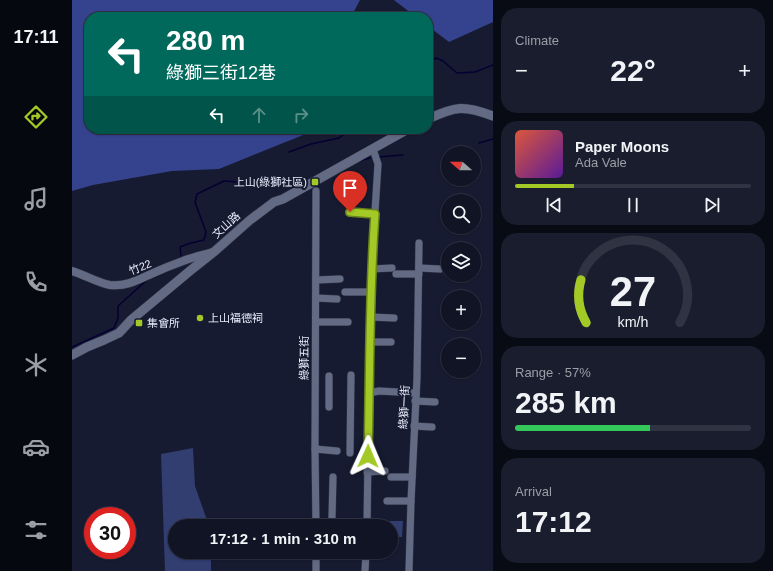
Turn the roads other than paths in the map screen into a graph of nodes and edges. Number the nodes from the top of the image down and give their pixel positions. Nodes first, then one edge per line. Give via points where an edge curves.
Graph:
1 (493, 116) edge
2 (433, 117) edge
3 (399, 134) edge
4 (373, 149) junction
5 (316, 191) dead end
6 (350, 212) dead end
7 (375, 214) junction
8 (419, 243) dead end
9 (215, 251) junction
10 (372, 269) junction
11 (440, 269) dead end
12 (419, 271) junction
13 (72, 272) edge
14 (340, 278) dead end
15 (316, 280) junction
16 (345, 292) dead end
17 (371, 292) junction
18 (316, 298) junction
19 (337, 299) dead end
20 (370, 317) junction
21 (394, 318) dead end
22 (316, 322) junction
23 (348, 322) dead end
24 (370, 342) junction
25 (391, 342) dead end
26 (72, 355) edge
27 (351, 375) dead end
28 (329, 376) dead end
29 (369, 393) junction
30 (416, 393) junction
31 (415, 401) junction
32 (435, 402) dead end
33 (329, 407) dead end
34 (414, 426) junction
35 (432, 427) dead end
36 (315, 450) junction
37 (337, 451) dead end
38 (350, 453) dead end
39 (385, 471) dead end
40 (367, 472) junction
41 (333, 477) dead end
42 (391, 477) dead end
43 (412, 477) junction
44 (387, 501) dead end
45 (411, 501) junction
46 (332, 517) dead end
47 (316, 519) edge
48 (367, 519) edge
49 (316, 559) edge
50 (365, 559) edge
51 (316, 571) edge
52 (364, 571) edge
53 (409, 571) edge

1 - 2 main road via 462,108 451,109
3 - 4 main road, 文山路
4 - 7 street via 378,164
4 - 9 main road, 文山路 via 274,202
5 - 15 street, 綠獅五街
6 - 7 street
7 - 10 street
8 - 12 street, 綠獅一街
9 - 13 street, 竹22 / 竹22 via 126,284 105,284
9 - 26 main road, 文山路 via 131,320 119,333
10 - 12 street
10 - 17 street
11 - 12 street
12 - 30 street, 綠獅一街
14 - 15 street
15 - 18 street, 綠獅五街
16 - 17 street
17 - 20 street
18 - 19 street
18 - 22 street, 綠獅五街
20 - 21 street
20 - 24 street
22 - 23 street
22 - 36 street, 綠獅五街
24 - 25 street
24 - 29 street
27 - 38 street
28 - 33 street
29 - 30 street
29 - 40 street
30 - 31 street, 綠獅一街
31 - 32 street
31 - 34 street, 綠獅一街
34 - 35 street
34 - 43 street, 綠獅一街
36 - 37 street
36 - 47 street, 綠獅五街
39 - 40 street
40 - 48 street
41 - 46 street
42 - 43 street
43 - 45 street, 綠獅一街
44 - 45 street
45 - 53 street, 綠獅一街
49 - 51 street
50 - 52 street

